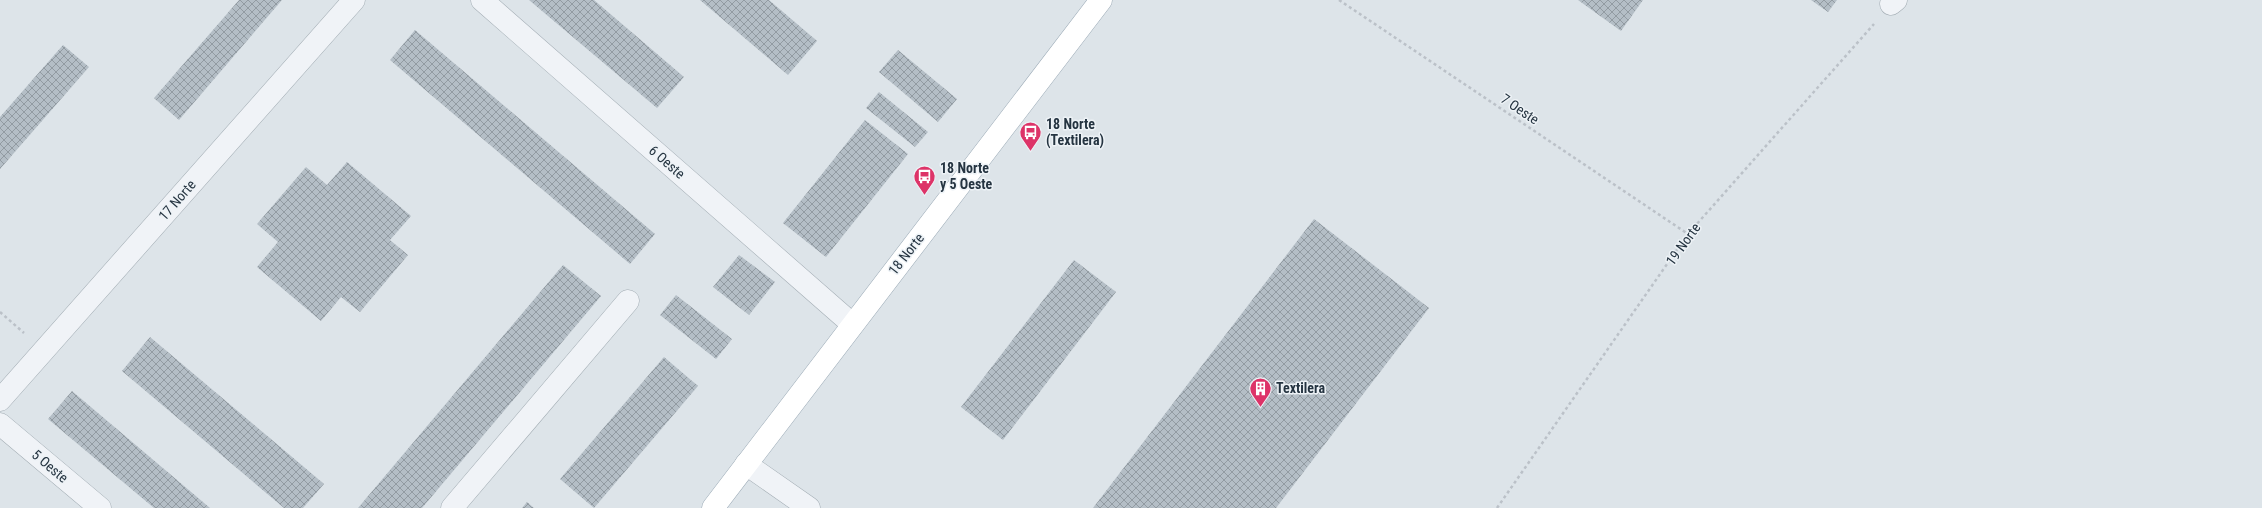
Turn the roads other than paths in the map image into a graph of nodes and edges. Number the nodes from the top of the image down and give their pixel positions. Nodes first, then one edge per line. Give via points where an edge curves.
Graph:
1 (354, 0) edge
2 (482, 0) edge
3 (1101, 0) edge
4 (628, 301) dead end
5 (852, 324) junction
6 (0, 400) edge
7 (0, 424) edge
8 (746, 464) junction
9 (100, 508) edge
10 (452, 508) edge
11 (713, 508) edge
12 (809, 508) edge

1 - 6 street, 17 Norte
2 - 5 street, 6 Oeste
3 - 5 main road, 18 Norte
4 - 10 street
5 - 8 main road, 18 Norte
7 - 9 street, 5 Oeste
8 - 11 main road, 18 Norte
8 - 12 street

